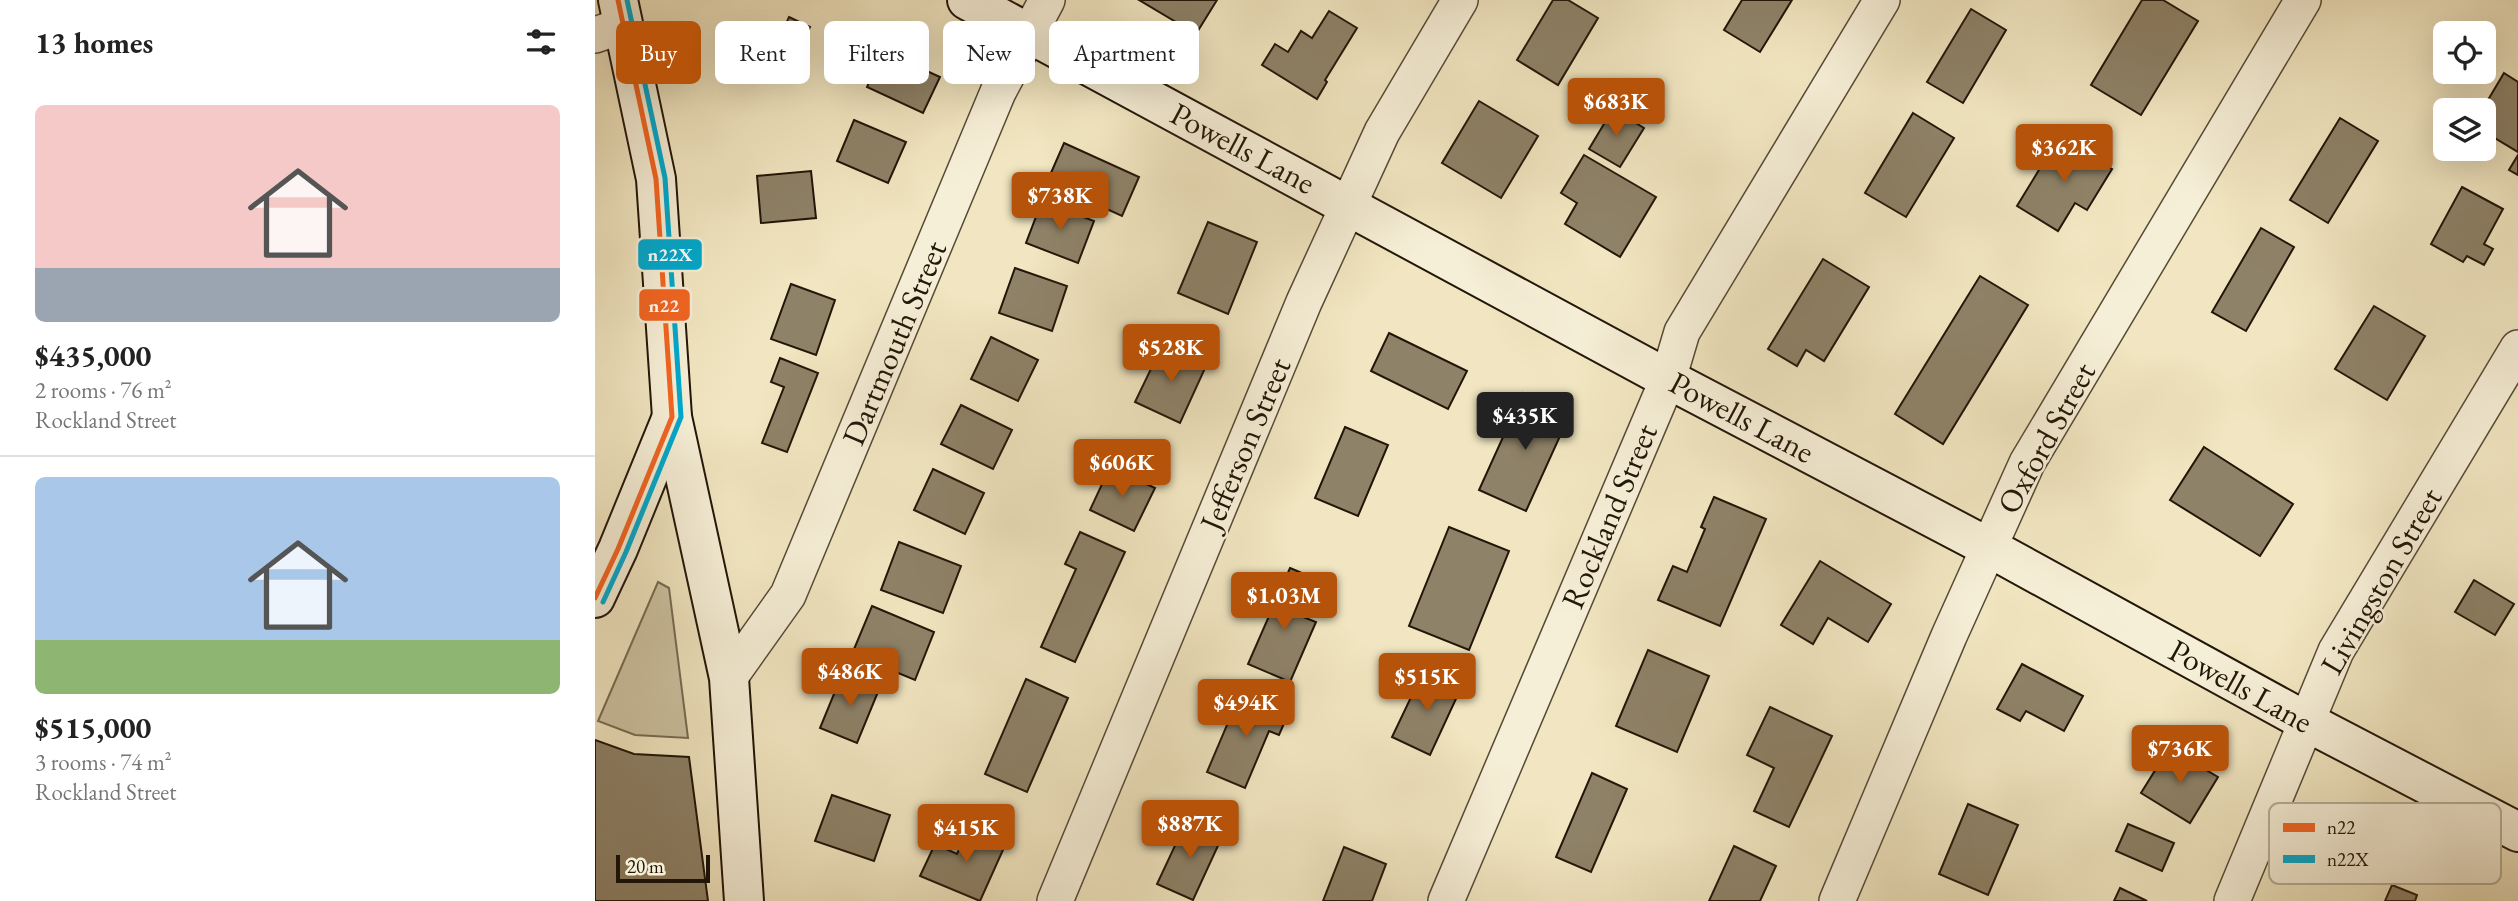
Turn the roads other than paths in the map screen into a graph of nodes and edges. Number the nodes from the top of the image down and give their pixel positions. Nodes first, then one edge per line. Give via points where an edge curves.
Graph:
1 (967, 0) edge
2 (1047, 0) edge
3 (1460, 0) edge
4 (1882, 0) edge
5 (2303, 0) edge
6 (612, 20) edge
7 (1006, 21) edge
8 (1035, 21) edge
9 (1035, 37) edge
10 (1002, 84) edge
11 (1349, 206) junction
12 (2518, 348) edge
13 (1668, 379) junction
14 (671, 417) junction
15 (606, 544) edge
16 (1988, 547) junction
17 (595, 598) edge
18 (729, 678) junction
19 (2307, 722) junction
20 (2273, 803) edge
21 (2462, 803) edge
22 (2269, 813) edge
23 (2501, 823) edge
24 (2518, 832) edge
25 (750, 901) edge
26 (1055, 901) edge
27 (1447, 901) edge
28 (1837, 901) edge
29 (2232, 901) edge

1 - 7 street, Powells Lane
2 - 8 street, Dartmouth Street
3 - 11 street, Jefferson Street via 1382,132
4 - 13 street, Rockland Street via 1682,332
5 - 16 street, Oxford Street via 2027,463
6 - 14 street via 656,179
9 - 11 street, Powells Lane
10 - 18 street, Dartmouth Street via 788,595
11 - 13 street, Powells Lane
11 - 26 street, Jefferson Street via 1298,314
12 - 19 street, Livingston Street via 2336,651
13 - 16 street, Powells Lane
13 - 27 street, Rockland Street
14 - 15 street
14 - 18 street
15 - 17 street
16 - 19 street, Powells Lane
16 - 28 street, Oxford Street
18 - 25 street
19 - 20 street, Livingston Street
19 - 21 street, Powells Lane
22 - 29 street, Livingston Street
23 - 24 street, Powells Lane

